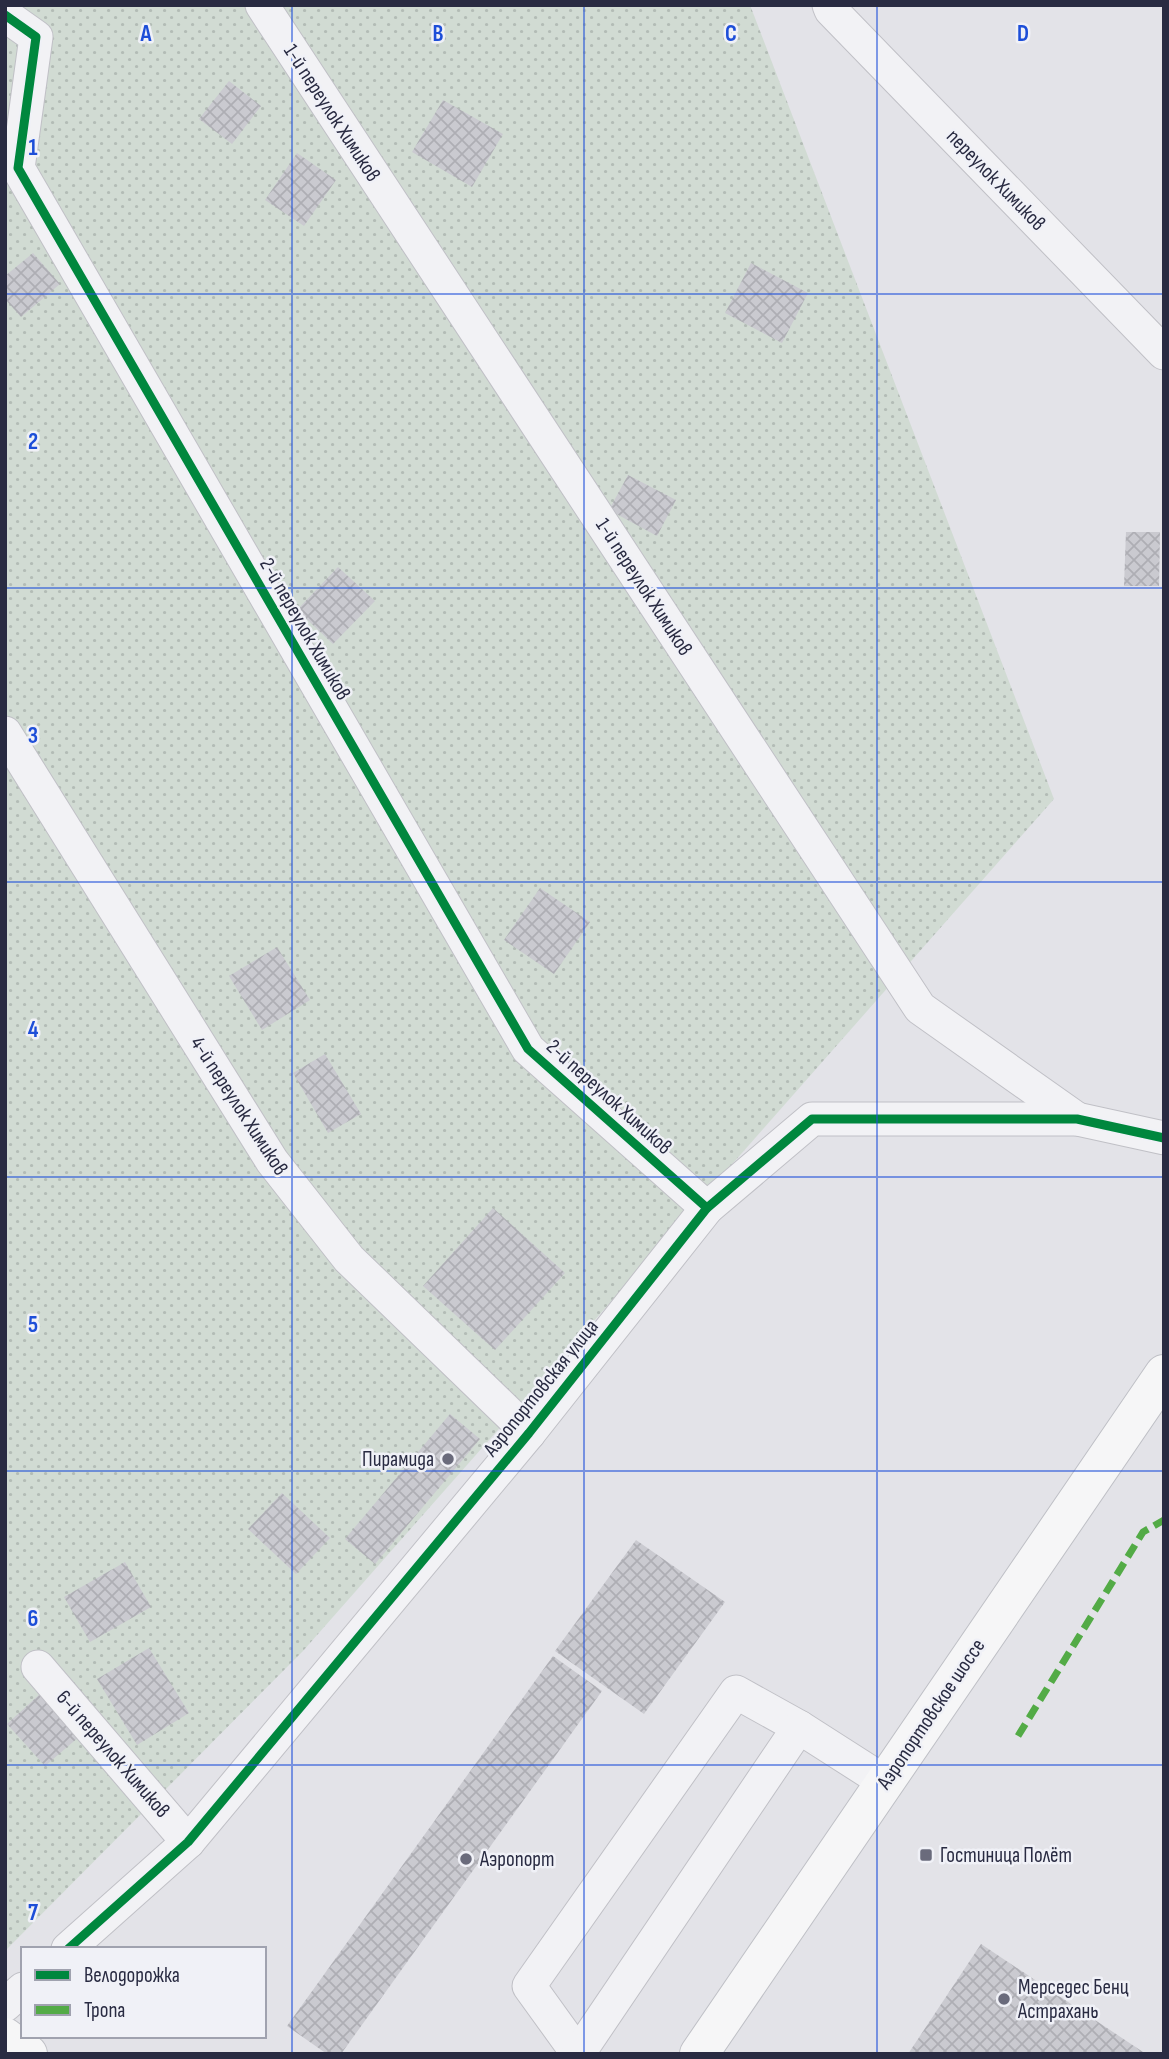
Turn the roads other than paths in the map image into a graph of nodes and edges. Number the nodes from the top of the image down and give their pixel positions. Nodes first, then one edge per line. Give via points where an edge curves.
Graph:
1 (262, 5) edge
2 (829, 5) edge
3 (5, 15) edge
4 (1164, 353) edge
5 (5, 733) edge
6 (1077, 1119) junction
7 (1164, 1138) edge
8 (707, 1208) junction
9 (1164, 1374) edge
10 (529, 1433) junction
11 (38, 1667) dead end
12 (799, 1727) junction
13 (885, 1782) junction
14 (188, 1842) junction
15 (70, 1947) edge
16 (21, 1991) edge
17 (5, 2005) edge
18 (5, 2037) edge
19 (28, 2054) edge
20 (578, 2054) edge
21 (699, 2054) edge

1 - 6 street, 1-й переулок Химиков via 920,1008
2 - 4 street, переулок Химиков
3 - 8 street, 2-й переулок Химиков via 36,37 18,168 528,1049
5 - 10 street, 4-й переулок Химиков via 272,1161 349,1259
6 - 7 street, Аэропортовская улица
6 - 8 street, Аэропортовская улица via 812,1119
8 - 10 street, Аэропортовская улица
9 - 13 main road, Аэропортовское шоссе
10 - 14 street, Аэропортовская улица
11 - 14 street, 6-й переулок Химиков
12 - 13 street
12 - 20 street
12 - 20 street via 736,1692 529,1986
13 - 21 main road, Аэропортовское шоссе
14 - 15 street, Аэропортовская улица
16 - 17 street
18 - 19 main road

